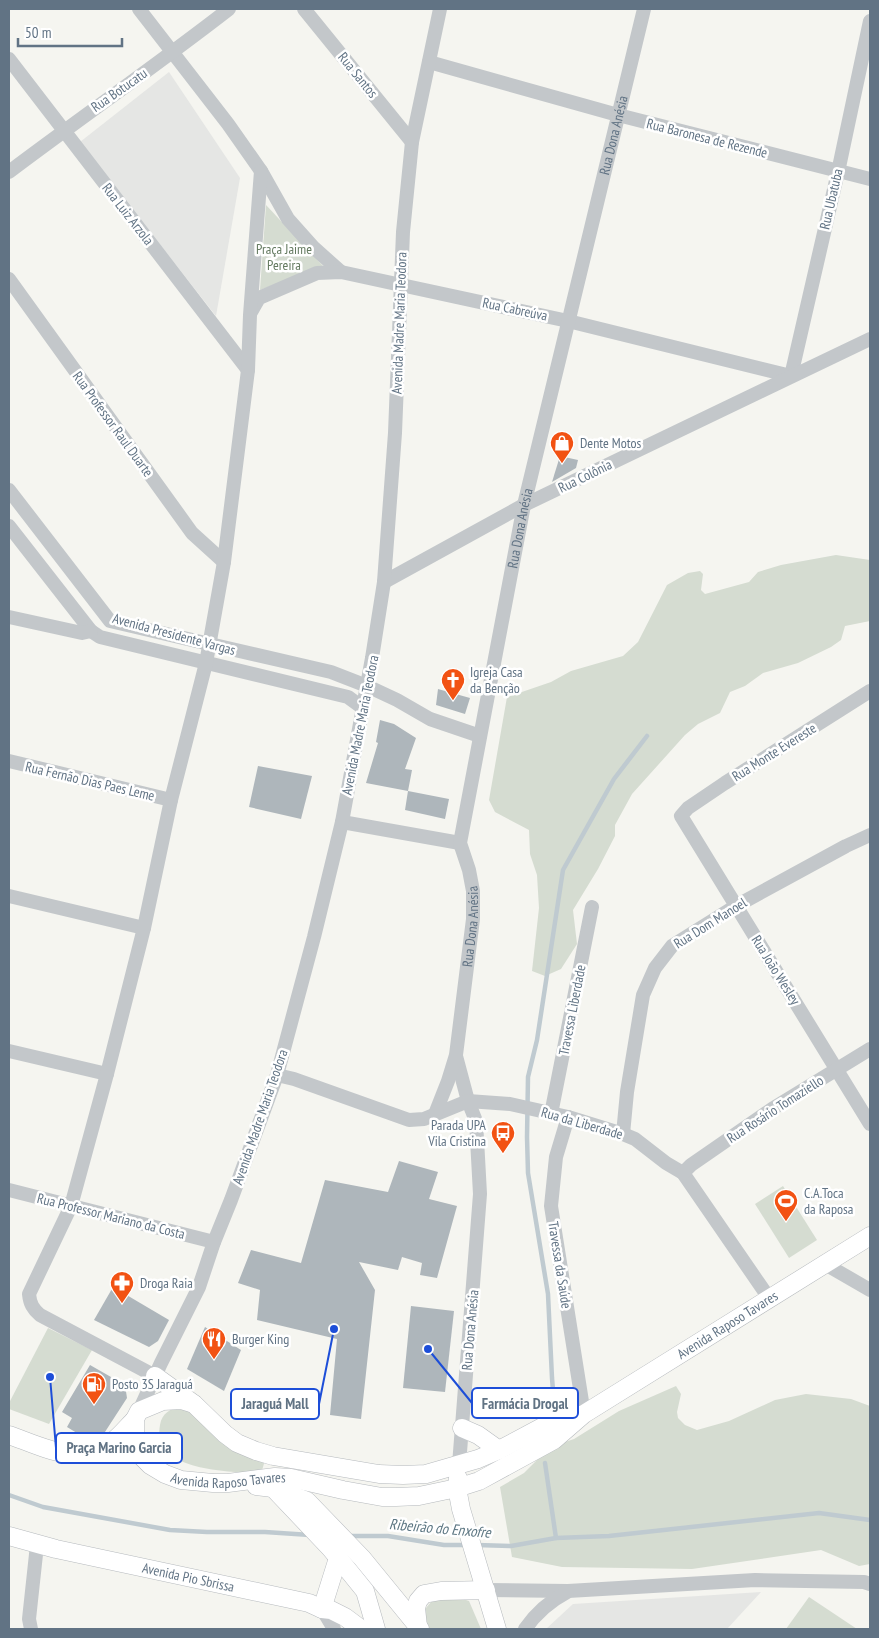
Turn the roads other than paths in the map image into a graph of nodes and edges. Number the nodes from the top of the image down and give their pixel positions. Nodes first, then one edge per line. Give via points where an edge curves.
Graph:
1 (138, 9) edge
2 (229, 9) edge
3 (304, 9) edge
4 (440, 9) edge
5 (644, 9) edge
6 (870, 21) edge
7 (172, 53) junction
8 (9, 58) edge
9 (429, 62) junction
10 (618, 116) junction
11 (63, 131) junction
12 (412, 142) junction
13 (261, 171) junction
14 (9, 172) edge
15 (838, 172) junction
16 (870, 179) edge
17 (341, 272) junction
18 (9, 279) edge
19 (400, 284) junction
20 (250, 315) junction
21 (568, 321) junction
22 (870, 339) edge
23 (248, 370) junction
24 (790, 376) junction
25 (9, 490) edge
26 (524, 506) junction
27 (9, 526) edge
28 (224, 562) junction
29 (384, 582) junction
30 (9, 617) edge
31 (91, 631) junction
32 (210, 644) junction
33 (206, 663) junction
34 (367, 686) junction
35 (870, 691) edge
36 (363, 708) junction
37 (480, 736) junction
38 (9, 761) edge
39 (171, 800) junction
40 (680, 816) joint
41 (342, 822) junction
42 (870, 835) edge
43 (460, 843) junction
44 (9, 896) edge
45 (736, 906) junction
46 (592, 907) dead end
47 (144, 928) junction
48 (870, 1049) edge
49 (9, 1051) edge
50 (456, 1055) junction
51 (836, 1069) junction
52 (107, 1074) junction
53 (277, 1074) junction
54 (468, 1101) junction
55 (546, 1112) junction
56 (435, 1114) junction
57 (568, 1117) junction
58 (870, 1124) edge
59 (623, 1134) junction
60 (683, 1173) junction
61 (9, 1190) edge
62 (71, 1206) junction
63 (870, 1236) edge
64 (214, 1242) junction
65 (825, 1264) junction
66 (870, 1290) edge
67 (769, 1298) junction
68 (155, 1376) junction
69 (194, 1404) junction
70 (584, 1414) junction
71 (137, 1415) junction
72 (462, 1428) junction
73 (9, 1435) edge
74 (499, 1450) junction
75 (459, 1465) junction
76 (228, 1483) junction
77 (273, 1488) junction
78 (457, 1488) junction
79 (9, 1536) edge
80 (37, 1545) junction
81 (334, 1553) junction
82 (870, 1584) edge
83 (486, 1590) junction
84 (568, 1591) junction
85 (322, 1609) junction
86 (419, 1628) edge
87 (31, 1629) edge
88 (334, 1629) edge
89 (361, 1629) edge
90 (376, 1629) edge
91 (497, 1629) edge
92 (525, 1629) edge

1 - 7 street
2 - 7 street, Rua Botucatu
3 - 12 street, Rua Santos
4 - 9 street, Avenida Madre Maria Teodora
5 - 10 street, Rua Dona Anésia
6 - 15 street, Rua Ubatuba
7 - 11 street, Rua Botucatu
7 - 13 street
8 - 11 street, Rua Luiz Arzola
9 - 10 street, Rua Baronesa de Rezende
9 - 12 street, Avenida Madre Maria Teodora
10 - 15 street, Rua Baronesa de Rezende
10 - 21 street, Rua Dona Anésia
11 - 14 street, Rua Botucatu
11 - 23 street, Rua Luiz Arzola
12 - 19 street, Avenida Madre Maria Teodora
13 - 17 street via 288,219
13 - 20 street
15 - 16 street, Rua Baronesa de Rezende
15 - 24 street, Rua Ubatuba
17 - 19 street, Rua Cabreúva
17 - 20 street, Rua Cabreúva via 317,273 260,298
18 - 28 street, Rua Professor Raul Duarte via 192,533
19 - 21 street, Rua Cabreúva
19 - 29 street, Avenida Madre Maria Teodora via 395,433
20 - 23 street
21 - 24 street, Rua Cabreúva
21 - 26 street, Rua Dona Anésia
22 - 24 street, Rua Colônia
23 - 28 street
24 - 26 street, Rua Colônia
25 - 32 street, Avenida Presidente Vargas via 110,620
26 - 29 street, Rua Colônia
26 - 37 street, Rua Dona Anésia
27 - 31 street, Avenida Presidente Vargas
28 - 32 street
29 - 34 street, Avenida Madre Maria Teodora
30 - 31 street via 82,633
31 - 33 street, Avenida Presidente Vargas via 105,640
32 - 33 street
32 - 34 street, Avenida Presidente Vargas via 331,672
33 - 36 street, Avenida Presidente Vargas via 348,696
33 - 39 street
34 - 36 street, Avenida Madre Maria Teodora
34 - 37 street, Avenida Presidente Vargas via 430,719
35 - 40 street, Rua Monte Evereste via 725,783
36 - 41 street, Avenida Madre Maria Teodora
37 - 43 street, Rua Dona Anésia
38 - 39 street, Rua Fernão Dias Paes Leme
39 - 47 street
40 - 45 street, Rua João Wesley
41 - 43 street
41 - 53 street, Avenida Madre Maria Teodora
42 - 45 street, Rua Dom Manoel
43 - 50 street, Rua Dona Anésia via 469,870 473,919
44 - 47 street
45 - 51 street, Rua João Wesley
45 - 59 street, Rua Dom Manoel via 672,946 655,968 643,995
46 - 55 street, Travessa Liberdade
47 - 52 street
48 - 51 street, Rua Rosário Tomaziello
49 - 52 street
50 - 54 street, Rua Dona Anésia
50 - 56 street, Rua Dona Anésia
51 - 58 street, Rua João Wesley
51 - 60 street, Rua Rosário Tomaziello
52 - 62 street
53 - 56 street via 409,1120
53 - 64 street, Avenida Madre Maria Teodora
54 - 55 street, Rua da Liberdade via 510,1104
54 - 56 street
54 - 72 street, Rua Dona Anésia via 476,1121 480,1194
55 - 57 street, Rua da Liberdade
57 - 59 street, Rua da Liberdade
57 - 70 street, Travessa da Saúde via 556,1157 551,1206
59 - 60 street, Rua da Liberdade
60 - 67 street, Rua da Liberdade
61 - 62 street, Rua Professor Mariano da Costa
62 - 64 street, Rua Professor Mariano da Costa
62 - 68 street via 33,1284 30,1303 40,1315
63 - 65 main road, Avenida Raposo Tavares
64 - 68 street, Avenida Madre Maria Teodora via 199,1287
65 - 66 street
65 - 67 main road, Avenida Raposo Tavares
67 - 70 main road, Avenida Raposo Tavares
68 - 69 main road, Avenida Raposo Tavares
68 - 71 street, Avenida Madre Maria Teodora
69 - 71 main road via 172,1400 153,1404
69 - 75 main road, Avenida Raposo Tavares via 237,1443 273,1456 379,1474 426,1474
70 - 74 main road, Avenida Raposo Tavares via 546,1425
70 - 78 main road, Avenida Raposo Tavares via 554,1440 479,1481
71 - 73 main road via 114,1440 89,1454 71,1455
71 - 76 main road, Avenida Raposo Tavares via 136,1445 150,1465 181,1480
72 - 74 main road
72 - 75 street, Rua Dona Anésia
74 - 75 main road, Avenida Raposo Tavares
75 - 78 main road, Rua Dona Anésia
76 - 77 main road
76 - 78 main road, Avenida Raposo Tavares via 291,1478 382,1497 419,1496
77 - 81 main road
77 - 86 main road via 306,1501 362,1558
78 - 83 main road, Rua Dona Anésia
79 - 80 main road, Avenida Pio Sbrissa
80 - 85 main road, Avenida Pio Sbrissa via 309,1603
80 - 87 street via 29,1619
81 - 85 main road
81 - 90 main road via 365,1591
82 - 84 street via 755,1580
83 - 84 street
83 - 86 main road via 424,1594 416,1608
83 - 91 main road, Rua Dona Anésia
84 - 92 street via 537,1614
85 - 88 street
85 - 89 main road, Avenida Pio Sbrissa via 345,1617

